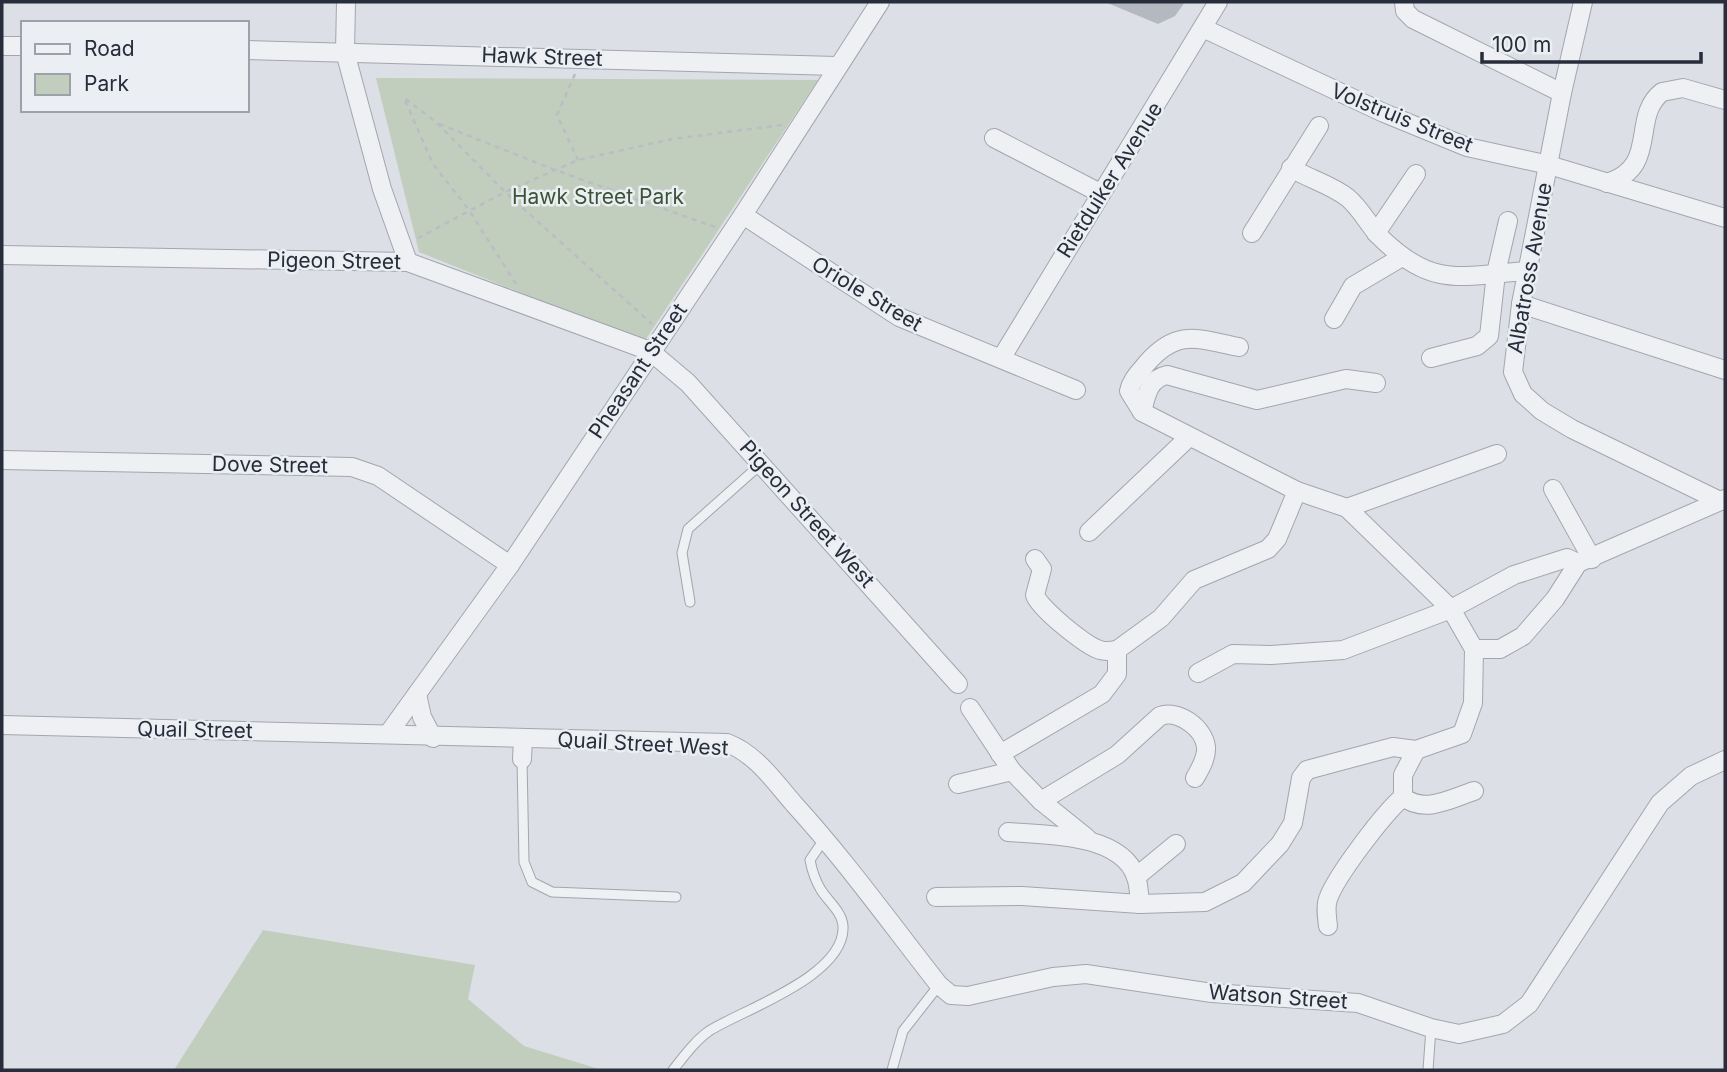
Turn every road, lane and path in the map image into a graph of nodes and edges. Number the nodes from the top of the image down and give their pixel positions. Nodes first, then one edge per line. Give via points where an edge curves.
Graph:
1 (346, 2) edge
2 (880, 2) edge
3 (1219, 2) edge
4 (1404, 2) edge
5 (1578, 3) edge
6 (1205, 29) junction
7 (2, 46) edge
8 (21, 46) edge
9 (248, 50) edge
10 (345, 52) junction
11 (582, 59) junction
12 (837, 66) junction
13 (1562, 93) junction
14 (1725, 100) edge
15 (436, 122) junction
16 (801, 123) junction
17 (1319, 126) dead end
18 (994, 138) dead end
19 (578, 160) junction
20 (1549, 165) junction
21 (1291, 168) junction
22 (555, 170) junction
23 (1416, 174) dead end
24 (1607, 183) junction
25 (505, 192) junction
26 (1100, 193) junction
27 (469, 211) junction
28 (743, 215) junction
29 (1725, 218) edge
30 (1508, 221) dead end
31 (731, 232) junction
32 (1251, 233) dead end
33 (1376, 233) junction
34 (405, 254) junction
35 (2, 255) edge
36 (1402, 257) junction
37 (1527, 271) junction
38 (1496, 274) junction
39 (517, 285) dead end
40 (1521, 304) junction
41 (1334, 319) dead end
42 (662, 333) junction
43 (1239, 347) dead end
44 (650, 351) junction
45 (1002, 358) junction
46 (1431, 358) dead end
47 (1725, 370) edge
48 (1376, 383) dead end
49 (1076, 390) dead end
50 (1142, 412) junction
51 (1188, 438) junction
52 (1497, 454) dead end
53 (2, 460) edge
54 (761, 464) junction
55 (1553, 489) dead end
56 (1297, 491) junction
57 (1722, 500) edge
58 (1347, 508) junction
59 (1089, 532) dead end
60 (1035, 559) dead end
61 (1586, 561) junction
62 (510, 565) junction
63 (690, 602) dead end
64 (1451, 609) junction
65 (1474, 649) junction
66 (1117, 650) junction
67 (1199, 673) dead end
68 (958, 684) dead end
69 (417, 694) junction
70 (970, 708) dead end
71 (2, 725) edge
72 (388, 734) junction
73 (433, 738) junction
74 (523, 739) junction
75 (1416, 750) junction
76 (1000, 754) junction
77 (523, 759) joint
78 (1725, 760) edge
79 (1012, 771) junction
80 (1195, 778) dead end
81 (958, 784) dead end
82 (1474, 791) dead end
83 (1403, 797) junction
84 (1041, 801) junction
85 (1008, 832) dead end
86 (825, 838) junction
87 (1087, 838) junction
88 (1176, 844) dead end
89 (1136, 877) junction
90 (676, 897) dead end
91 (936, 897) dead end
92 (1140, 904) junction
93 (1328, 926) dead end
94 (945, 990) junction
95 (1431, 1028) junction
96 (673, 1070) edge
97 (892, 1070) edge
98 (1428, 1070) edge

1 - 10 street
2 - 12 street, Pheasant Street
3 - 6 street, Rietduiker Avenue
4 - 13 street via 1413,19
5 - 13 street, Albatross Avenue
6 - 20 street, Volstruis Street via 1467,147
6 - 26 street, Rietduiker Avenue
7 - 8 street
9 - 10 street, Hawk Street
10 - 11 street, Hawk Street
10 - 34 street via 382,189
11 - 12 street, Hawk Street
11 - 19 path via 557,115
12 - 16 street, Pheasant Street
13 - 20 street, Albatross Avenue
14 - 24 street via 1683,88 1662,92 1652,106 1632,171
15 - 22 path
15 - 25 path
15 - 27 path via 404,98 433,164
16 - 19 path via 672,139
16 - 28 street, Pheasant Street
17 - 21 street
18 - 26 street
19 - 22 path
20 - 24 street, Volstruis Street
20 - 37 street, Albatross Avenue
21 - 32 street
21 - 33 street via 1348,198
22 - 25 path
22 - 31 path
23 - 33 street
24 - 29 street, Volstruis Street
25 - 27 path
25 - 42 path
26 - 45 street, Rietduiker Avenue
27 - 34 path
27 - 39 path
28 - 31 street, Pheasant Street
28 - 45 street, Oriole Street via 899,317
30 - 38 street
31 - 42 street, Pheasant Street
33 - 36 street
34 - 35 street, Pigeon Street
34 - 44 street, Pigeon Street
36 - 38 street via 1452,278
36 - 41 street via 1353,286
37 - 38 street
37 - 40 street, Albatross Avenue
38 - 46 street via 1489,336 1477,346
40 - 47 street
40 - 57 street, Albatross Avenue via 1513,372 1528,400 1572,429
42 - 44 street, Pheasant Street
43 - 50 street via 1193,338 1169,343 1130,387
44 - 54 street, Pigeon Street West via 688,383
44 - 62 street, Pheasant Street
45 - 49 street, Oriole Street
48 - 50 street via 1346,379 1257,400 1167,375 1151,385
50 - 51 street
51 - 56 street
51 - 59 street
52 - 58 street
53 - 62 street, Dove Street via 352,467 379,476
54 - 63 lane via 688,529 682,553
54 - 68 street, Pigeon Street West
55 - 61 street
56 - 58 street
56 - 66 street via 1277,539 1268,549 1194,580 1161,618
57 - 61 street
58 - 64 street
60 - 66 street via 1042,569 1035,595 1042,606 1095,648
61 - 64 street via 1567,558 1535,568
61 - 65 street via 1517,641 1500,649
62 - 69 street, Pheasant Street
64 - 65 street
64 - 67 street via 1343,650 1233,653
65 - 75 street via 1474,704 1467,725 1456,738
66 - 76 street via 1117,674 1102,694
69 - 72 street, Pheasant Street
69 - 73 street
70 - 76 street
71 - 72 street, Quail Street
72 - 73 street, Quail Street West
73 - 74 street, Quail Street West
74 - 77 street
74 - 86 street, Quail Street West via 727,743 762,767
75 - 83 street via 1403,775
75 - 92 street via 1393,747 1315,766 1301,778 1288,834 1243,884 1205,902
76 - 79 street
77 - 90 lane via 524,862 531,882 552,892
78 - 95 street, Watson Street via 1691,776 1666,796 1518,1015 1470,1033
79 - 81 street
79 - 84 street
80 - 84 street via 1206,753 1205,740 1186,720 1168,713 1117,755
82 - 83 street via 1421,807
83 - 93 street via 1385,813 1331,890 1326,906
84 - 87 street
85 - 87 street
86 - 94 street, Quail Street West
86 - 96 lane via 810,860 821,890 841,917 842,938 808,977 711,1030
87 - 89 street via 1126,862
88 - 89 street
89 - 92 street
91 - 92 street via 1022,896
94 - 95 street, Watson Street via 968,996 1086,974 1212,993 1357,1003
94 - 97 lane via 903,1031
95 - 98 lane

